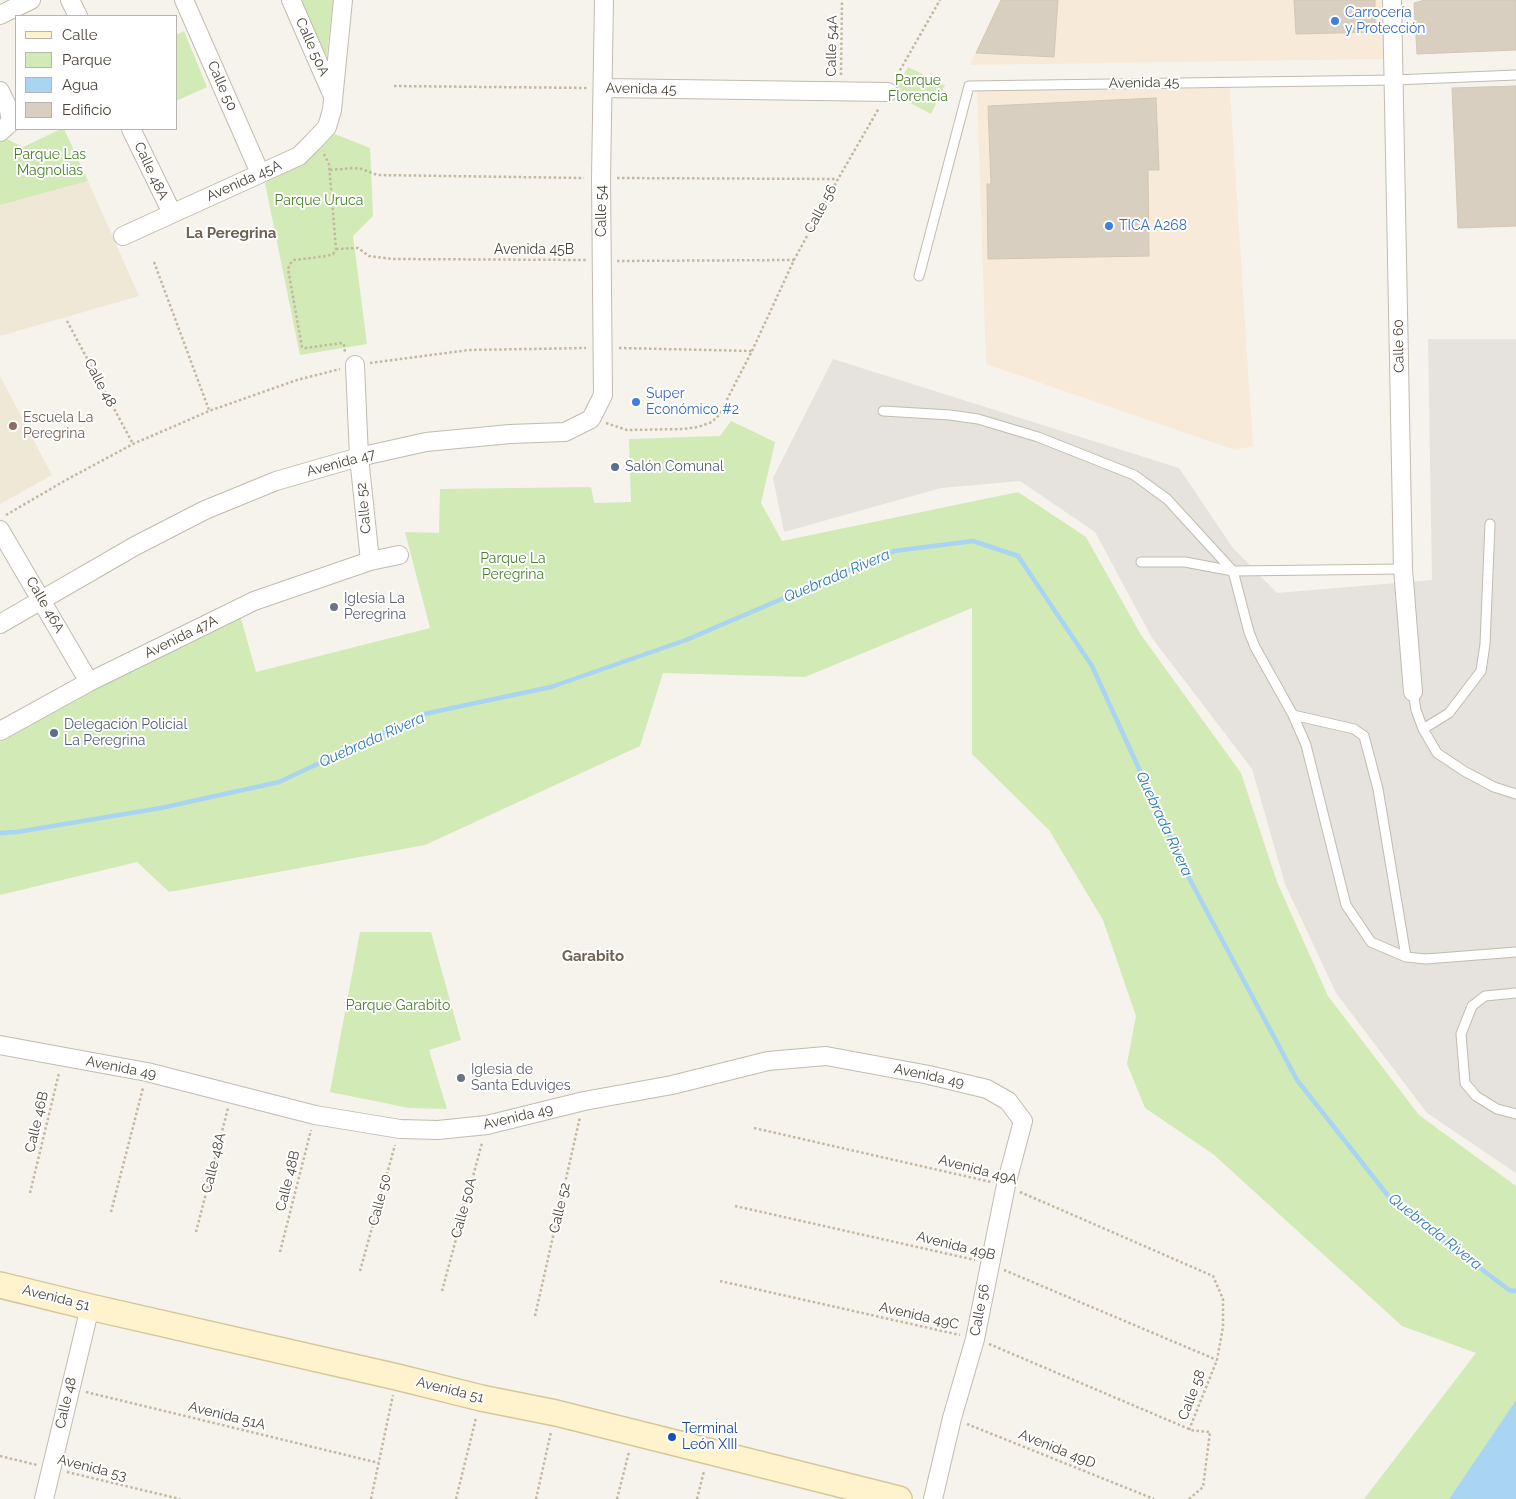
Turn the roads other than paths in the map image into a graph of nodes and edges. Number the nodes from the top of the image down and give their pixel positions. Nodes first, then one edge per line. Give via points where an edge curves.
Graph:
1 (31, 0) edge
2 (70, 0) edge
3 (184, 0) edge
4 (291, 0) edge
5 (344, 0) edge
6 (604, 0) edge
7 (1392, 0) edge
8 (0, 15) edge
9 (78, 15) edge
10 (1516, 75) edge
11 (1394, 80) junction
12 (602, 88) junction
13 (0, 91) edge
14 (888, 92) road end
15 (332, 95) junction
16 (131, 130) edge
17 (0, 132) edge
18 (260, 173) junction
19 (172, 213) junction
20 (123, 236) dead end
21 (919, 276) dead end
22 (351, 363) road end
23 (883, 411) dead end
24 (591, 419) joint
25 (359, 457) junction
26 (1490, 524) dead end
27 (0, 530) edge
28 (399, 555) dead end
29 (370, 561) junction
30 (1141, 562) dead end
31 (1403, 569) junction
32 (1233, 571) junction
33 (42, 599) junction
34 (0, 624) edge
35 (89, 682) junction
36 (1413, 692) joint
37 (1293, 715) junction
38 (1423, 729) junction
39 (0, 731) edge
40 (1516, 794) edge
41 (1516, 952) edge
42 (1406, 957) junction
43 (1516, 993) edge
44 (0, 1045) edge
45 (1516, 1114) edge
46 (1023, 1121) joint
47 (0, 1285) edge
48 (90, 1307) junction
49 (44, 1499) edge
50 (899, 1499) edge
51 (933, 1499) edge

1 - 8 street
2 - 9 street
3 - 18 street, Calle 50
4 - 15 street, Calle 50A
5 - 15 street
6 - 12 street, Calle 54
7 - 11 street, Calle 60
10 - 11 lane, Avenida 45
11 - 21 lane, Avenida 45 via 969,86
11 - 31 street, Calle 60
12 - 14 street, Avenida 45
12 - 24 street, Calle 54 via 603,395
13 - 17 street via 11,122
15 - 18 street, Avenida 45A via 327,127 299,156
16 - 19 street, Calle 48A
18 - 19 street, Avenida 45A
19 - 20 street, Avenida 45A
22 - 25 street, Calle 52
23 - 32 lane via 978,419 1038,437 1134,475 1167,499
24 - 25 street, Avenida 47 via 565,432 426,442
25 - 29 street, Calle 52
25 - 33 street, Avenida 47 via 276,481 205,510
26 - 38 lane via 1481,671 1449,713
27 - 33 street, Calle 46A
28 - 29 street
29 - 35 street, Avenida 47A via 254,601
30 - 32 lane via 1186,562
31 - 32 lane
31 - 36 street, Calle 60
32 - 37 lane via 1255,647
33 - 34 street, Avenida 47
33 - 35 street, Calle 46A
35 - 39 street, Avenida 47A
36 - 38 lane
37 - 42 lane via 1306,745 1346,905 1371,942
37 - 42 lane via 1354,729 1364,736 1378,789
38 - 40 lane via 1437,753 1494,787
41 - 42 lane via 1426,959
43 - 45 lane via 1485,996 1472,1006 1461,1034 1464,1083 1476,1096 1497,1109
44 - 46 street, Avenida 49 via 147,1072 315,1115 400,1129 438,1130 487,1125 768,1061 826,1056 987,1088 1008,1101
46 - 51 street, Calle 56 via 1006,1186 975,1338
47 - 48 street, Avenida 51
48 - 49 street, Calle 48
48 - 50 street, Avenida 51 via 556,1413

